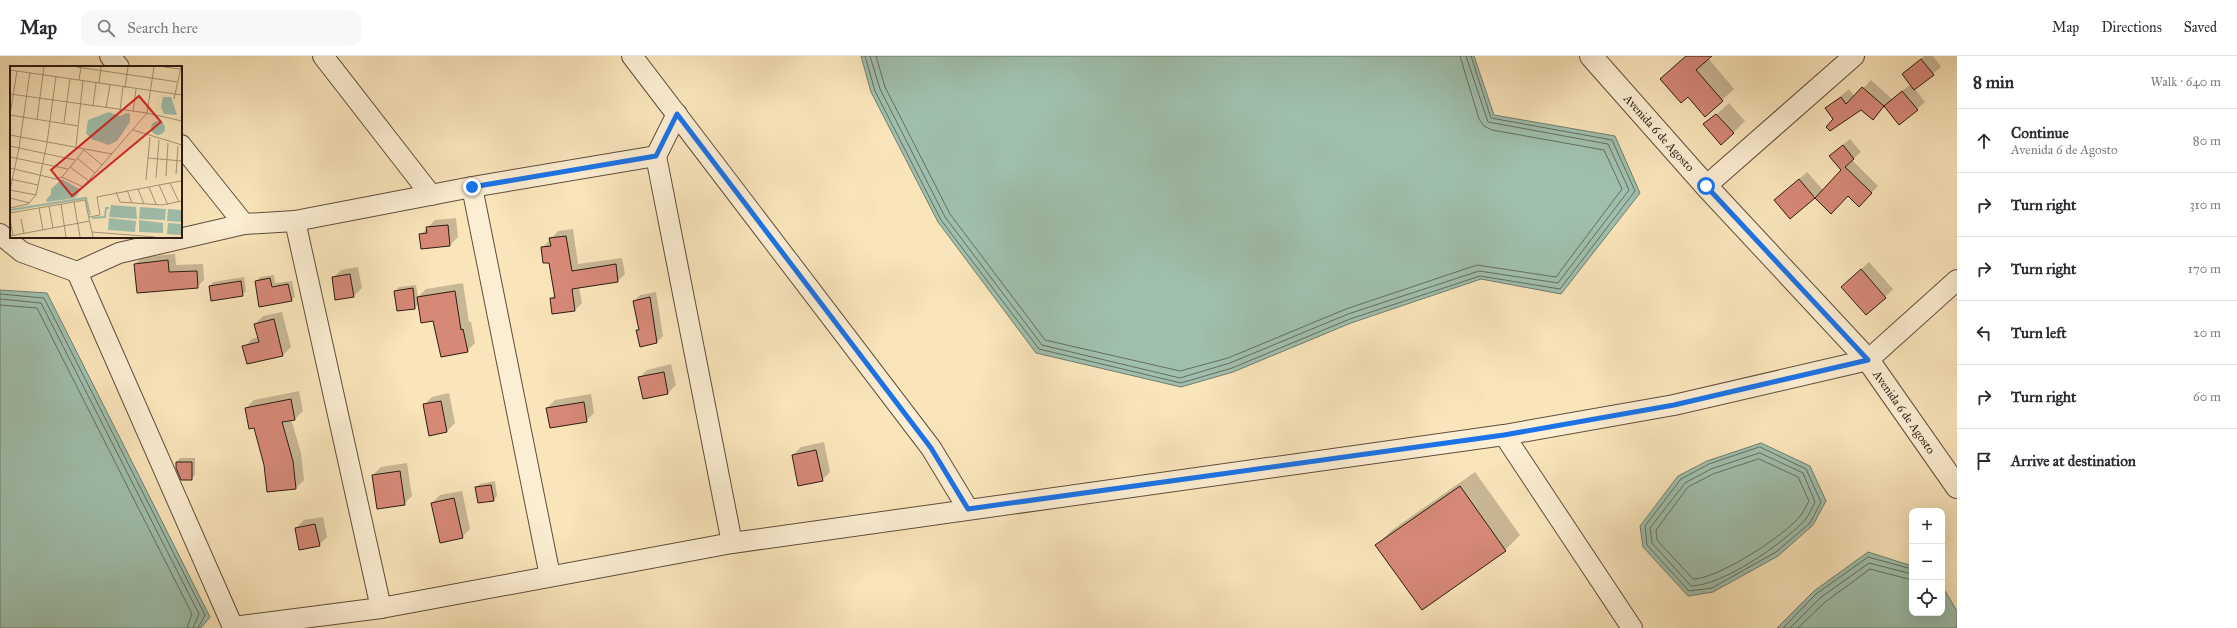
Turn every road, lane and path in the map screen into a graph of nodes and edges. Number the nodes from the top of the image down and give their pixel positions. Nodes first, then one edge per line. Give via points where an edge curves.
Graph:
1 (110, 56) edge
2 (323, 56) edge
3 (632, 56) edge
4 (1591, 56) edge
5 (1854, 56) edge
6 (118, 66) edge
7 (677, 114) junction
8 (182, 146) edge
9 (656, 156) junction
10 (1706, 186) junction
11 (472, 187) junction
12 (431, 195) junction
13 (295, 221) junction
14 (244, 224) junction
15 (0, 234) edge
16 (76, 272) junction
17 (1957, 280) edge
18 (1868, 360) junction
19 (1504, 435) junction
20 (1957, 487) edge
21 (968, 509) junction
22 (732, 543) junction
23 (550, 576) junction
24 (381, 608) junction
25 (1632, 628) edge

1 - 6 street
2 - 12 street
3 - 7 street
4 - 10 street, Avenida 6 de Agosto
5 - 10 street
7 - 9 street
7 - 21 street via 931,448
8 - 14 street
9 - 11 street
9 - 22 street
10 - 18 street, Avenida 6 de Agosto
11 - 12 street
11 - 23 street
12 - 13 street
13 - 14 street
13 - 24 street
14 - 16 street via 119,253
15 - 16 street via 22,252
16 - 24 street via 233,627
17 - 18 street
18 - 19 street via 1674,405
18 - 20 street, Avenida 6 de Agosto
19 - 21 street
19 - 25 street
21 - 22 street
22 - 23 street
23 - 24 street

